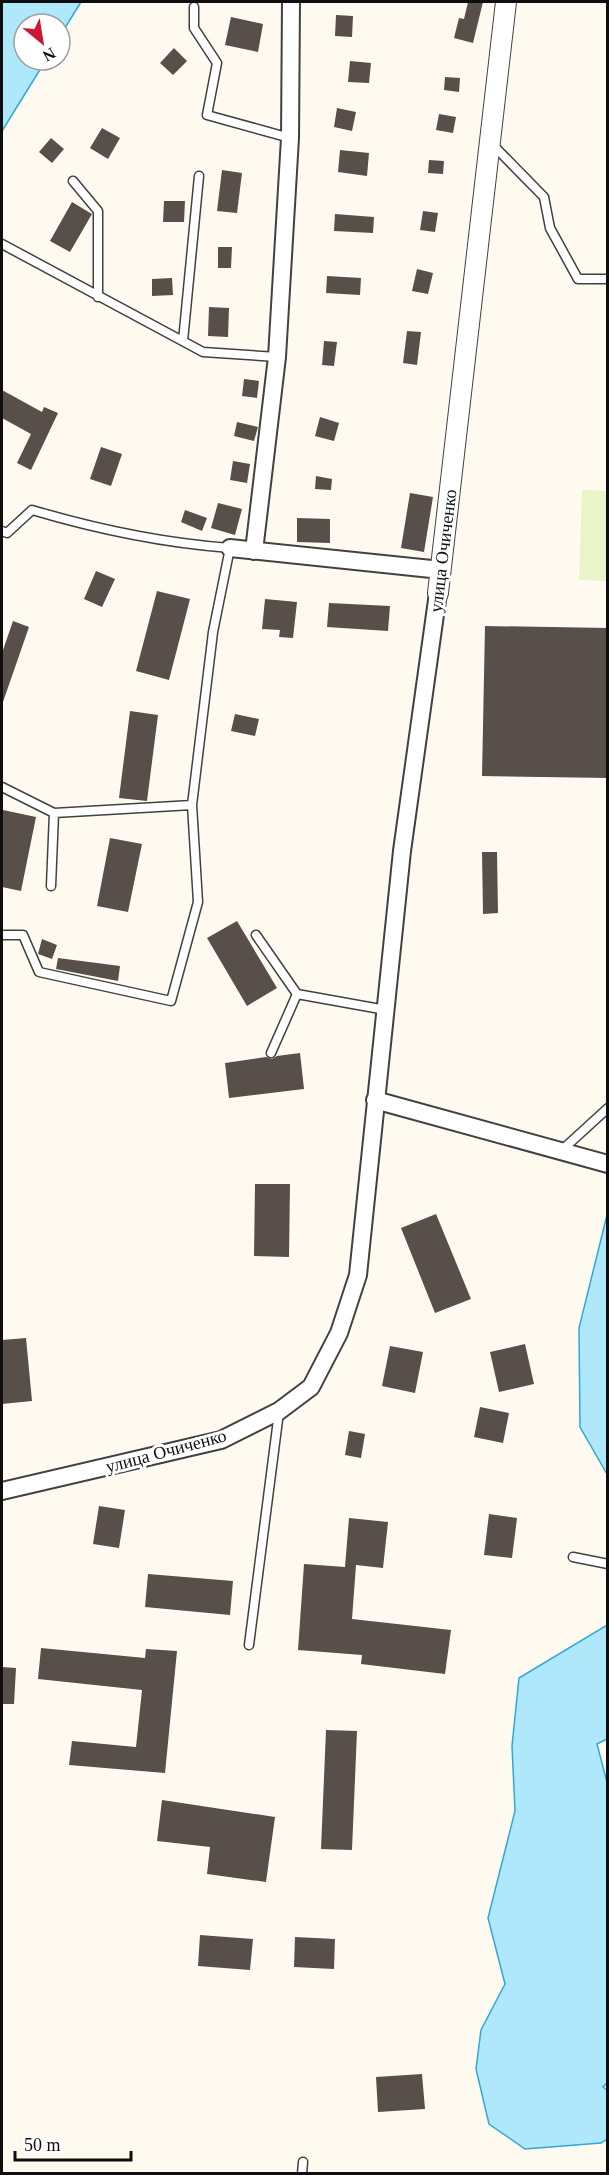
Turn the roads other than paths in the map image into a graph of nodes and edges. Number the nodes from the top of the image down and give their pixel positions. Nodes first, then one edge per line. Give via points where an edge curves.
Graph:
1 (291, 2) edge
2 (506, 2) edge
3 (194, 7) dead end
4 (290, 138) junction
5 (490, 141) junction
6 (199, 176) dead end
7 (73, 181) dead end
8 (2, 244) edge
9 (608, 279) edge
10 (98, 297) junction
11 (183, 341) junction
12 (277, 357) junction
13 (2, 531) edge
14 (230, 548) junction
15 (254, 551) junction
16 (441, 570) junction
17 (438, 593) joint
18 (2, 787) edge
19 (192, 805) junction
20 (54, 813) junction
21 (51, 886) dead end
22 (2, 935) edge
23 (256, 935) dead end
24 (297, 994) junction
25 (386, 1010) junction
26 (271, 1053) dead end
27 (375, 1100) junction
28 (608, 1108) edge
29 (560, 1152) junction
30 (608, 1164) edge
31 (279, 1411) junction
32 (2, 1491) edge
33 (573, 1557) dead end
34 (608, 1564) edge
35 (249, 1646) dead end
36 (303, 2162) dead end
37 (302, 2174) edge

1 - 4 street
2 - 5 street, улица Очиченко
3 - 4 lane via 194,28 217,63 207,115
4 - 12 street
5 - 9 lane via 544,196 550,228 578,279
5 - 16 street, улица Очиченко
6 - 11 lane
7 - 10 lane via 98,211
8 - 10 lane
10 - 11 lane
11 - 12 lane via 203,352
12 - 15 street
13 - 14 lane via 7,533 32,510 79,524
14 - 15 street
14 - 19 lane via 213,632
15 - 16 street
16 - 17 street, улица Очиченко
17 - 25 street, улица Очиченко via 402,851
18 - 20 lane
19 - 20 lane
19 - 22 lane via 198,902 171,1001 39,972 23,935
20 - 21 lane
23 - 24 lane
24 - 25 lane
24 - 26 lane
25 - 27 street, улица Очиченко
27 - 29 street
27 - 31 street, улица Очиченко via 355,1284 339,1333 311,1387
28 - 29 lane
29 - 30 street
31 - 32 street, улица Очиченко via 221,1440
31 - 35 lane
33 - 34 lane
36 - 37 lane

